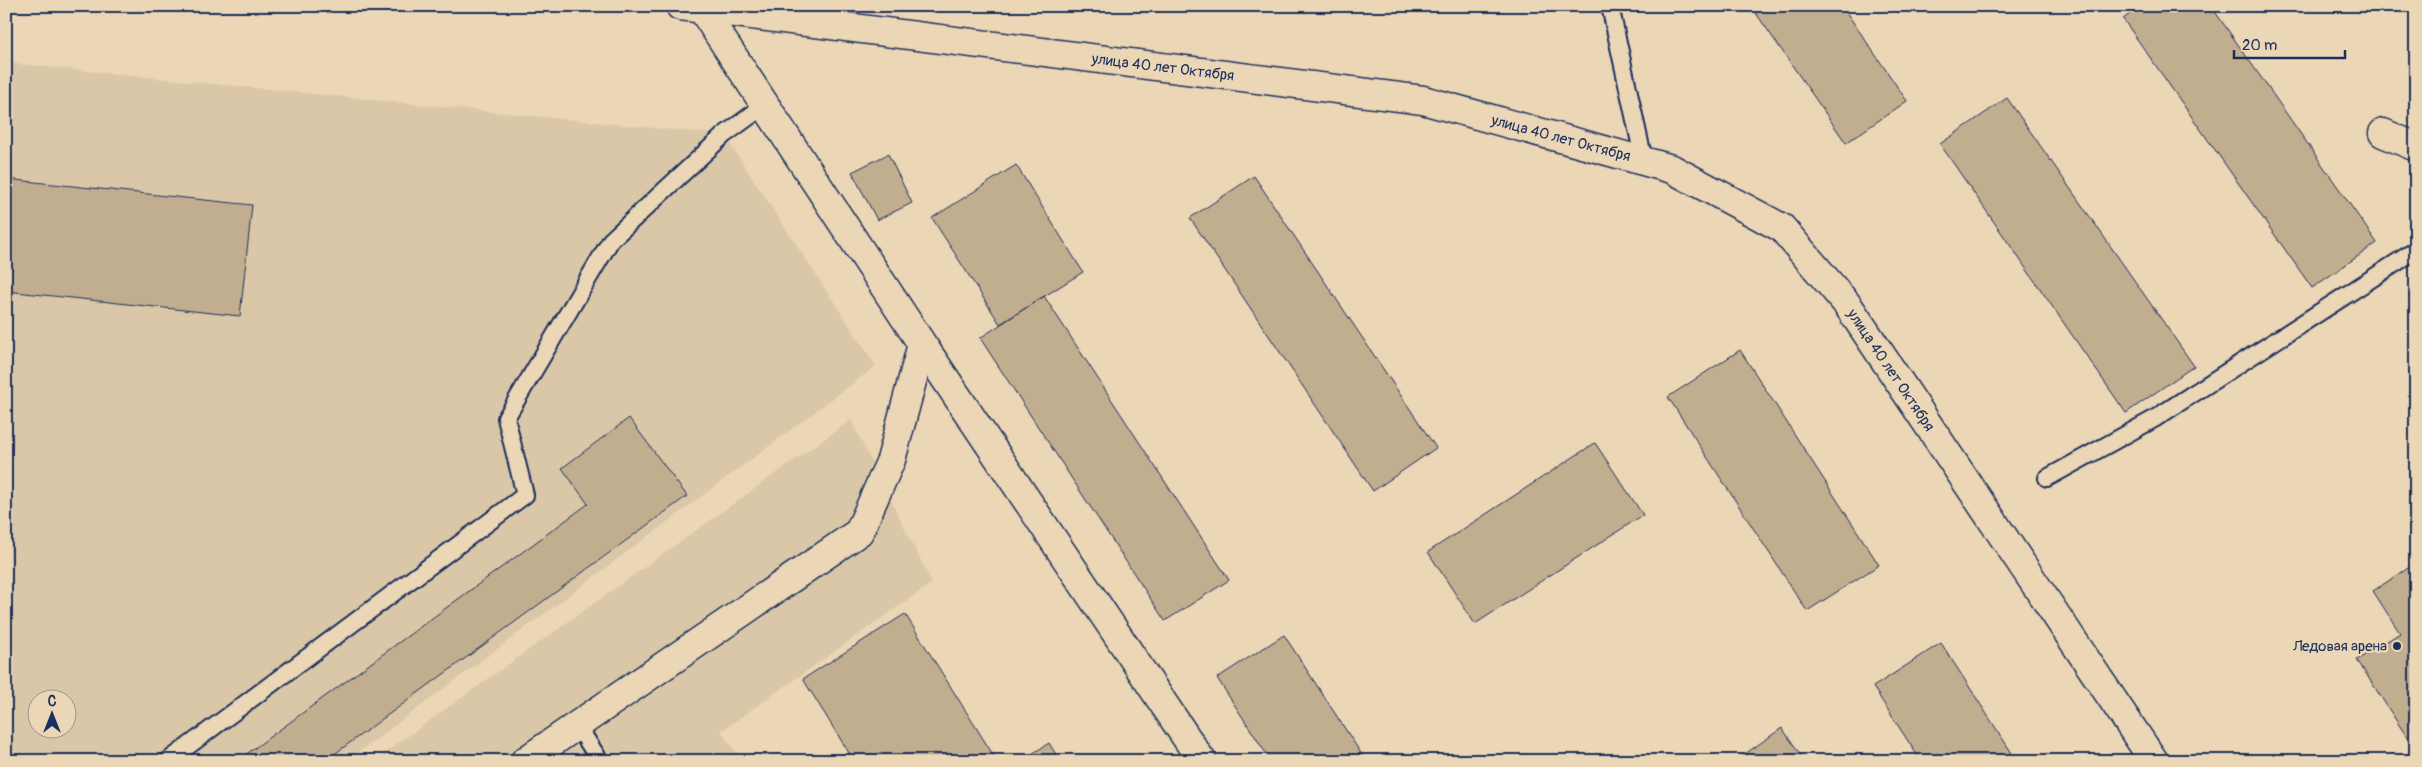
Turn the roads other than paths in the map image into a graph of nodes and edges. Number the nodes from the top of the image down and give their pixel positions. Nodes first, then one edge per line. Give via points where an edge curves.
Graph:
1 (1610, 6) edge
2 (691, 8) edge
3 (765, 105) junction
4 (2383, 133) dead end
5 (2416, 147) edge
6 (1644, 161) junction
7 (2416, 250) edge
8 (922, 344) junction
9 (2047, 478) dead end
10 (577, 725) junction
11 (168, 761) edge
12 (525, 761) edge
13 (600, 761) edge
14 (1202, 761) edge
15 (2154, 761) edge

1 - 6 lane
2 - 3 main road
2 - 6 main road, улица 40 лет Октября via 1422,100
3 - 8 main road
3 - 11 lane via 724,135 611,240 506,418 525,495
4 - 5 main road
6 - 15 main road, улица 40 лет Октября via 1672,169 1782,228 1846,304
7 - 9 lane via 2154,419
8 - 10 main road via 891,460 859,532
8 - 14 main road
10 - 12 main road
10 - 13 lane

